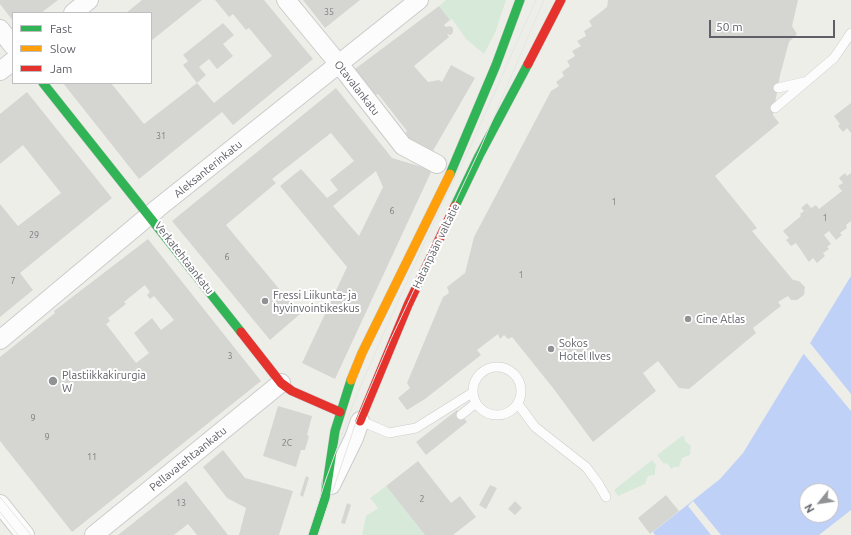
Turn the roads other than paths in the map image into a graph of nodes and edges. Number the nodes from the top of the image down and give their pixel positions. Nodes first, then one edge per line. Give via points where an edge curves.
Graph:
1 (89, 0) edge
2 (286, 0) edge
3 (419, 0) edge
4 (520, 0) edge
5 (561, 0) edge
6 (74, 12) edge
7 (0, 29) edge
8 (851, 33) edge
9 (12, 45) edge
10 (12, 62) edge
11 (339, 64) junction
12 (0, 71) edge
13 (808, 81) junction
14 (44, 84) edge
15 (778, 88) dead end
16 (774, 108) dead end
17 (437, 164) dead end
18 (150, 215) junction
19 (0, 340) edge
20 (281, 383) junction
21 (472, 393) junction
22 (476, 403) junction
23 (518, 404) junction
24 (340, 412) junction
25 (461, 415) dead end
26 (360, 421) junction
27 (606, 497) dead end
28 (325, 498) junction
29 (0, 504) edge
30 (25, 535) edge
31 (94, 535) edge
32 (313, 535) edge

1 - 6 street
2 - 11 street, Otavalankatu
3 - 11 street, Aleksanterinkatu
4 - 24 street, Hatanpään valtatie via 496,65 447,181 362,354
5 - 26 street, Hatanpään valtatie via 466,183 408,305
7 - 9 street
8 - 13 lane via 834,58
10 - 12 street
11 - 17 street, Otavalankatu via 403,146
11 - 18 street, Aleksanterinkatu
13 - 15 lane
13 - 16 lane
14 - 18 street, Verkatehtaankatu
18 - 19 street, Aleksanterinkatu
18 - 20 street, Verkatehtaankatu
20 - 24 street, Verkatehtaankatu via 292,391
20 - 31 street, Pellavatehtaankatu
21 - 22 lane
21 - 23 lane via 476,378 489,368 498,366 513,372 518,379 521,396
21 - 26 lane via 416,428 389,433
22 - 23 lane via 484,412 498,416 513,410
22 - 25 lane
23 - 27 lane via 536,427 586,467
24 - 26 lane
24 - 28 street, Hatanpään valtatie
26 - 28 street, Hatanpään valtatie
28 - 32 street, Hatanpään valtatie
29 - 30 street

